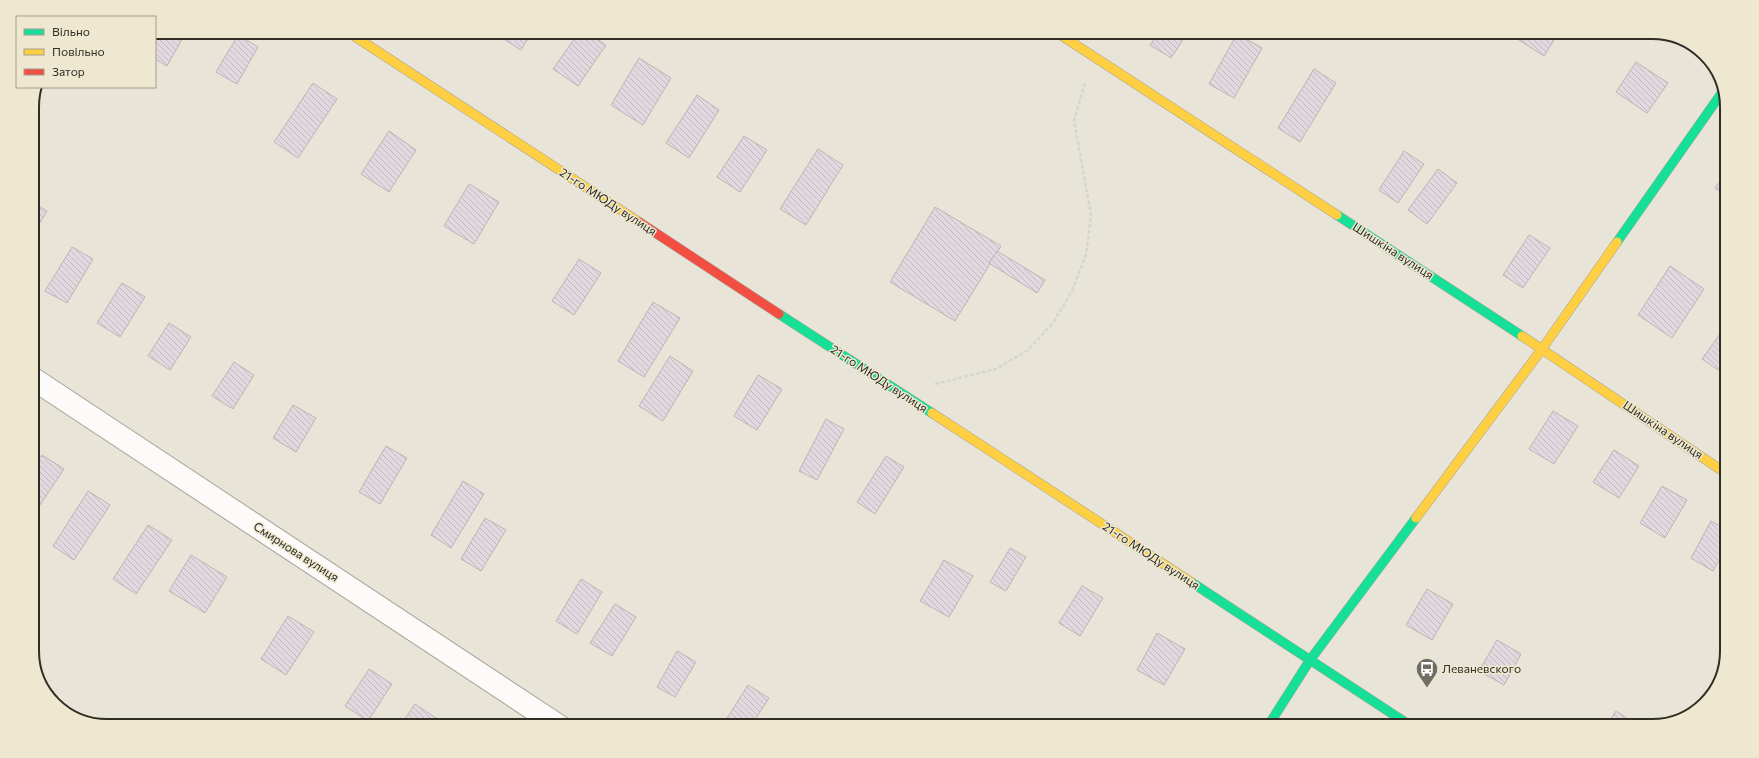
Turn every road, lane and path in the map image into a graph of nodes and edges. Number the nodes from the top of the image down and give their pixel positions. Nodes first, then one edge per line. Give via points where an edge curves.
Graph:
1 (359, 39) edge
2 (1067, 39) edge
3 (1093, 56) junction
4 (1719, 96) edge
5 (1542, 349) junction
6 (39, 383) edge
7 (900, 392) junction
8 (1720, 469) edge
9 (1310, 660) junction
10 (548, 719) edge
11 (1272, 719) edge
12 (1401, 719) edge

1 - 7 street, 21-го МЮДу вулиця
2 - 3 street, Шишкіна вулиця
3 - 5 street, Шишкіна вулиця
3 - 7 path via 1074,120 1091,215 1086,255 1072,291 1053,323 1028,350 996,369
4 - 5 street
5 - 8 street, Шишкіна вулиця
5 - 9 street
6 - 10 street, Смирнова вулиця
7 - 9 street, 21-го МЮДу вулиця
9 - 11 street
9 - 12 street, 21-го МЮДу вулиця

